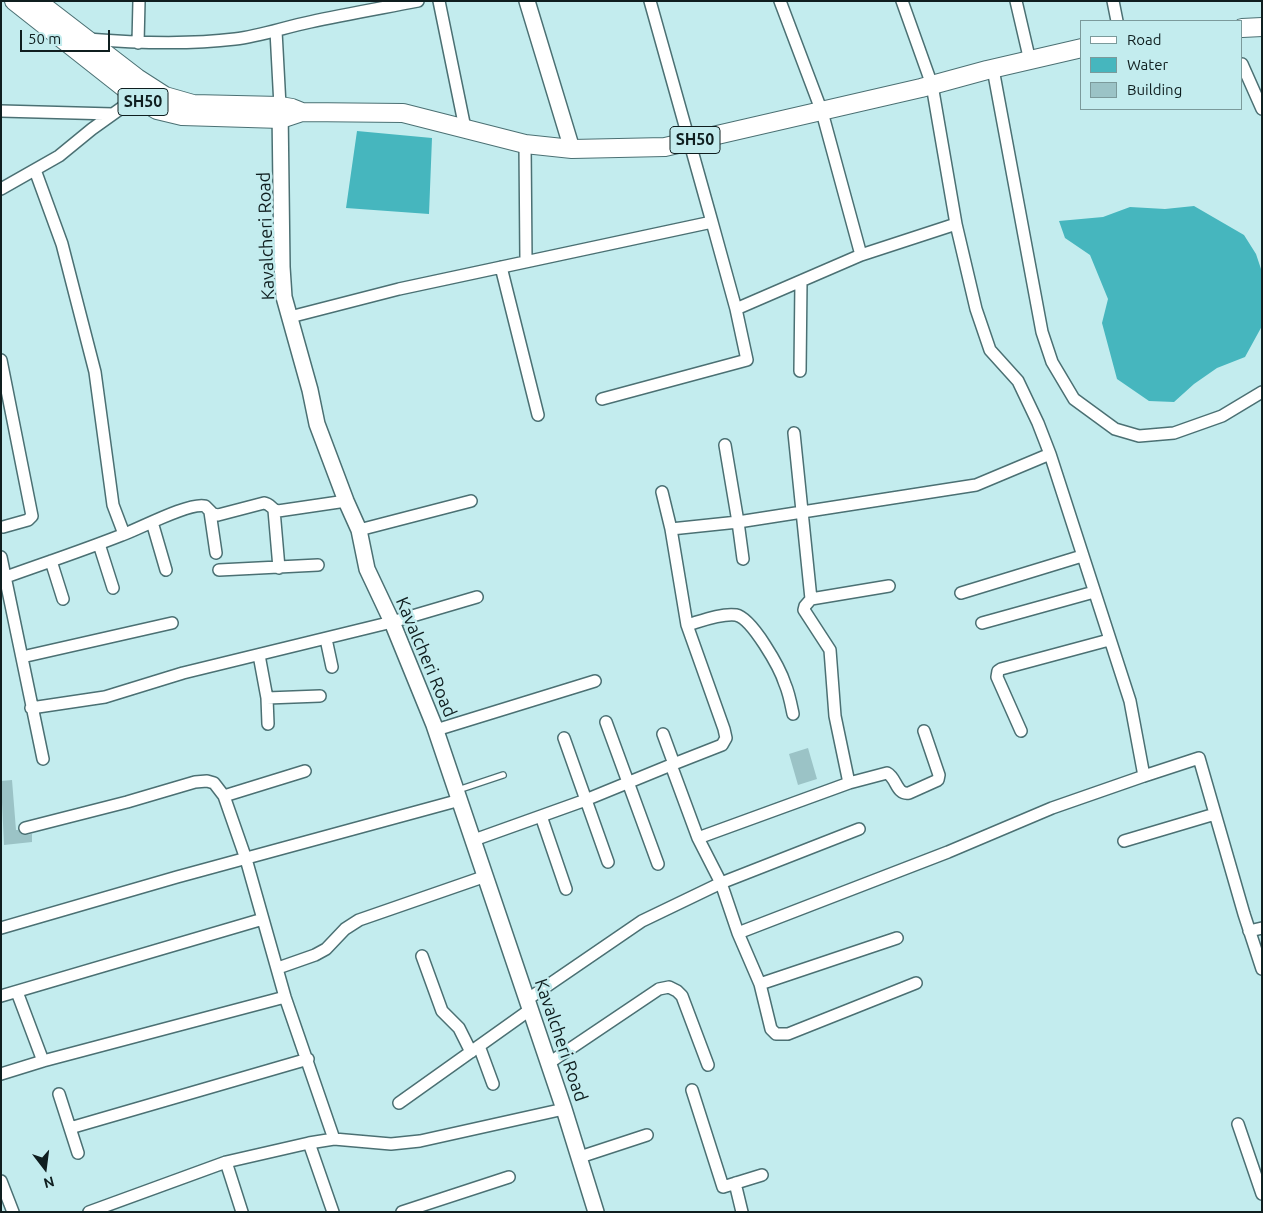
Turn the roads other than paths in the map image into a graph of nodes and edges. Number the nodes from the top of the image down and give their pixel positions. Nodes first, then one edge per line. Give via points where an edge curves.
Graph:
1 (14, 1) edge
2 (37, 1) edge
3 (139, 1) edge
4 (418, 1) edge
5 (439, 1) edge
6 (527, 1) edge
7 (650, 1) edge
8 (780, 1) edge
9 (902, 1) edge
10 (1016, 1) edge
11 (1113, 1) edge
12 (1117, 20) edge
13 (1262, 27) edge
14 (1243, 28) edge
15 (276, 31) junction
16 (86, 39) junction
17 (1262, 39) edge
18 (1243, 40) edge
19 (138, 43) junction
20 (1080, 48) edge
21 (1030, 61) junction
22 (1243, 66) edge
23 (993, 69) junction
24 (932, 85) junction
25 (143, 92) junction
26 (1262, 109) edge
27 (1, 111) edge
28 (822, 112) junction
29 (281, 113) junction
30 (113, 114) junction
31 (465, 128) junction
32 (690, 141) junction
33 (525, 144) junction
34 (572, 149) junction
35 (35, 170) junction
36 (1, 189) edge
37 (712, 222) junction
38 (956, 224) junction
39 (861, 255) junction
40 (526, 261) junction
41 (500, 267) junction
42 (801, 281) junction
43 (736, 309) junction
44 (290, 317) junction
45 (1, 360) edge
46 (800, 370) dead end
47 (1262, 392) edge
48 (602, 399) dead end
49 (538, 416) dead end
50 (794, 433) dead end
51 (725, 445) dead end
52 (1050, 454) junction
53 (662, 492) dead end
54 (346, 501) junction
55 (472, 501) dead end
56 (274, 510) junction
57 (210, 512) junction
58 (802, 512) junction
59 (152, 522) junction
60 (738, 522) junction
61 (3, 527) dead end
62 (671, 529) junction
63 (359, 530) junction
64 (124, 534) junction
65 (99, 544) junction
66 (216, 553) dead end
67 (1082, 556) junction
68 (1, 557) edge
69 (743, 559) dead end
70 (51, 561) junction
71 (318, 565) dead end
72 (279, 568) junction
73 (166, 570) dead end
74 (219, 570) dead end
75 (6, 577) junction
76 (888, 586) dead end
77 (113, 588) dead end
78 (1094, 592) junction
79 (962, 593) dead end
80 (477, 598) dead end
81 (63, 599) dead end
82 (811, 599) junction
83 (392, 622) junction
84 (172, 623) dead end
85 (982, 623) dead end
86 (687, 625) junction
87 (326, 638) junction
88 (1109, 640) junction
89 (259, 655) junction
90 (22, 658) junction
91 (332, 667) dead end
92 (595, 681) dead end
93 (320, 696) dead end
94 (267, 698) junction
95 (31, 708) junction
96 (794, 714) dead end
97 (606, 722) dead end
98 (268, 724) dead end
99 (436, 730) junction
100 (924, 731) dead end
101 (1021, 731) dead end
102 (663, 734) dead end
103 (564, 738) dead end
104 (43, 759) dead end
105 (673, 765) junction
106 (305, 771) dead end
107 (503, 775) dead end
108 (1144, 776) junction
109 (628, 782) junction
110 (849, 783) junction
111 (458, 795) junction
112 (224, 796) junction
113 (586, 800) junction
114 (1215, 814) junction
115 (541, 816) junction
116 (25, 828) dead end
117 (859, 829) dead end
118 (698, 838) junction
119 (474, 840) junction
120 (1124, 841) dead end
121 (246, 860) junction
122 (608, 862) dead end
123 (658, 864) dead end
124 (486, 876) junction
125 (720, 882) junction
126 (566, 889) dead end
127 (263, 919) junction
128 (1, 928) edge
129 (1262, 928) edge
130 (1249, 931) junction
131 (738, 933) junction
132 (897, 938) dead end
133 (422, 956) dead end
134 (278, 968) junction
135 (1262, 969) edge
136 (916, 983) dead end
137 (760, 984) junction
138 (17, 992) junction
139 (1, 996) edge
140 (286, 997) junction
141 (529, 1004) junction
142 (475, 1049) junction
143 (308, 1059) junction
144 (43, 1061) junction
145 (549, 1063) junction
146 (708, 1065) dead end
147 (1, 1074) edge
148 (493, 1084) dead end
149 (692, 1090) dead end
150 (59, 1094) dead end
151 (399, 1102) dead end
152 (564, 1109) junction
153 (1238, 1124) dead end
154 (70, 1128) junction
155 (647, 1135) dead end
156 (334, 1139) junction
157 (309, 1143) junction
158 (78, 1153) dead end
159 (580, 1157) junction
160 (226, 1162) junction
161 (762, 1175) dead end
162 (509, 1177) dead end
163 (1, 1181) edge
164 (735, 1183) junction
165 (1262, 1194) edge
166 (13, 1212) edge
167 (89, 1212) edge
168 (242, 1212) edge
169 (333, 1212) edge
170 (402, 1212) edge
171 (596, 1212) edge
172 (742, 1212) edge

1 - 25 main road, SH50
2 - 16 main road, SH50
3 - 19 street
4 - 15 street
5 - 31 street
6 - 34 street
7 - 32 street
8 - 28 street
9 - 24 street
10 - 21 street
11 - 12 street
13 - 14 main road
15 - 19 street via 236,39
15 - 29 street
16 - 19 street
16 - 25 main road, SH50
17 - 18 main road
20 - 21 main road, SH50
21 - 23 main road, SH50
22 - 26 street
23 - 24 main road, SH50
23 - 47 street via 1042,332 1052,362 1074,399 1115,429 1139,436 1174,433 1214,419
24 - 28 main road, SH50
24 - 38 street
25 - 29 main road, SH50 via 157,110 182,116
25 - 30 street
27 - 30 street
28 - 32 main road, SH50
28 - 39 street
29 - 31 main road, SH50 via 403,113
29 - 44 street, Kavalcheri Road via 282,267 284,297
30 - 35 street via 60,156
31 - 33 main road, SH50
32 - 34 main road, SH50 via 665,147
32 - 37 street
33 - 34 main road, SH50
33 - 40 street
35 - 36 street
35 - 64 street via 62,244 95,372 113,505
37 - 40 street
37 - 43 street
38 - 39 street
38 - 52 street via 976,309 990,350 1018,381
39 - 42 street
40 - 41 street
41 - 44 street
41 - 49 street
42 - 43 street
42 - 46 street
43 - 48 street via 747,360
44 - 54 street, Kavalcheri Road via 317,424
45 - 61 street via 32,516
50 - 58 street
51 - 60 street
52 - 58 street via 976,485
52 - 67 street
53 - 62 street
54 - 56 street
54 - 63 street, Kavalcheri Road
55 - 63 street
56 - 57 street via 264,503 218,514
56 - 72 street
57 - 59 street via 201,505
57 - 66 street
58 - 60 street
58 - 82 street
59 - 64 street
59 - 73 street
60 - 62 street
60 - 69 street
62 - 86 street
63 - 83 street, Kavalcheri Road via 367,568
64 - 65 street
65 - 70 street
65 - 77 street
67 - 78 street
67 - 79 street
68 - 75 street
70 - 75 street
70 - 81 street
71 - 72 street
72 - 74 street
75 - 90 street
76 - 82 street
78 - 85 street
78 - 88 street
80 - 83 street
82 - 110 street via 804,610 830,650 834,716
83 - 87 street
83 - 99 street, Kavalcheri Road
84 - 90 street
86 - 96 street via 731,615 745,619 773,657 785,682
86 - 105 street via 726,738 722,745
87 - 89 street
87 - 91 street
88 - 101 street via 998,671 997,677
88 - 108 street via 1130,701
89 - 94 street
89 - 95 street via 183,673 105,697
90 - 95 street
92 - 99 street
93 - 94 street
94 - 98 street
95 - 104 street
97 - 109 street
99 - 111 street, Kavalcheri Road
100 - 110 street via 938,780 909,794 901,792 887,773
102 - 105 street
103 - 113 street
105 - 109 street
105 - 118 street
106 - 112 street
107 - 111 lane
108 - 114 street via 1199,758
108 - 131 street via 1052,808
109 - 113 street
109 - 123 street
110 - 118 street
111 - 119 street, Kavalcheri Road
111 - 121 street
112 - 116 street via 214,783 195,782
112 - 121 street
113 - 115 street
113 - 122 street
114 - 120 street
114 - 130 street
115 - 119 street
115 - 126 street
117 - 125 street
118 - 125 street
119 - 124 street, Kavalcheri Road
121 - 127 street
121 - 128 street
124 - 134 street via 359,920 316,955
124 - 141 street, Kavalcheri Road
125 - 131 street
125 - 141 street via 642,921
127 - 134 street
127 - 138 street
129 - 130 street
130 - 135 street
131 - 137 street
132 - 137 street
133 - 142 street via 442,1011
134 - 140 street
136 - 137 street via 782,1035 771,1029
138 - 139 street
138 - 144 street
140 - 143 street
140 - 144 street
141 - 142 street
141 - 145 street, Kavalcheri Road
142 - 148 street
142 - 151 street
143 - 154 street
143 - 156 street
144 - 147 street
145 - 146 street via 659,990 669,987 682,996
145 - 152 street, Kavalcheri Road
149 - 164 street via 723,1187
150 - 154 street
152 - 156 street via 420,1141 391,1144
152 - 159 street, Kavalcheri Road
153 - 165 street
154 - 158 street
155 - 159 street
156 - 157 street
157 - 160 street
157 - 169 street
159 - 171 street, Kavalcheri Road
160 - 167 street
160 - 168 street
161 - 164 street
162 - 170 street
163 - 166 street
164 - 172 street

